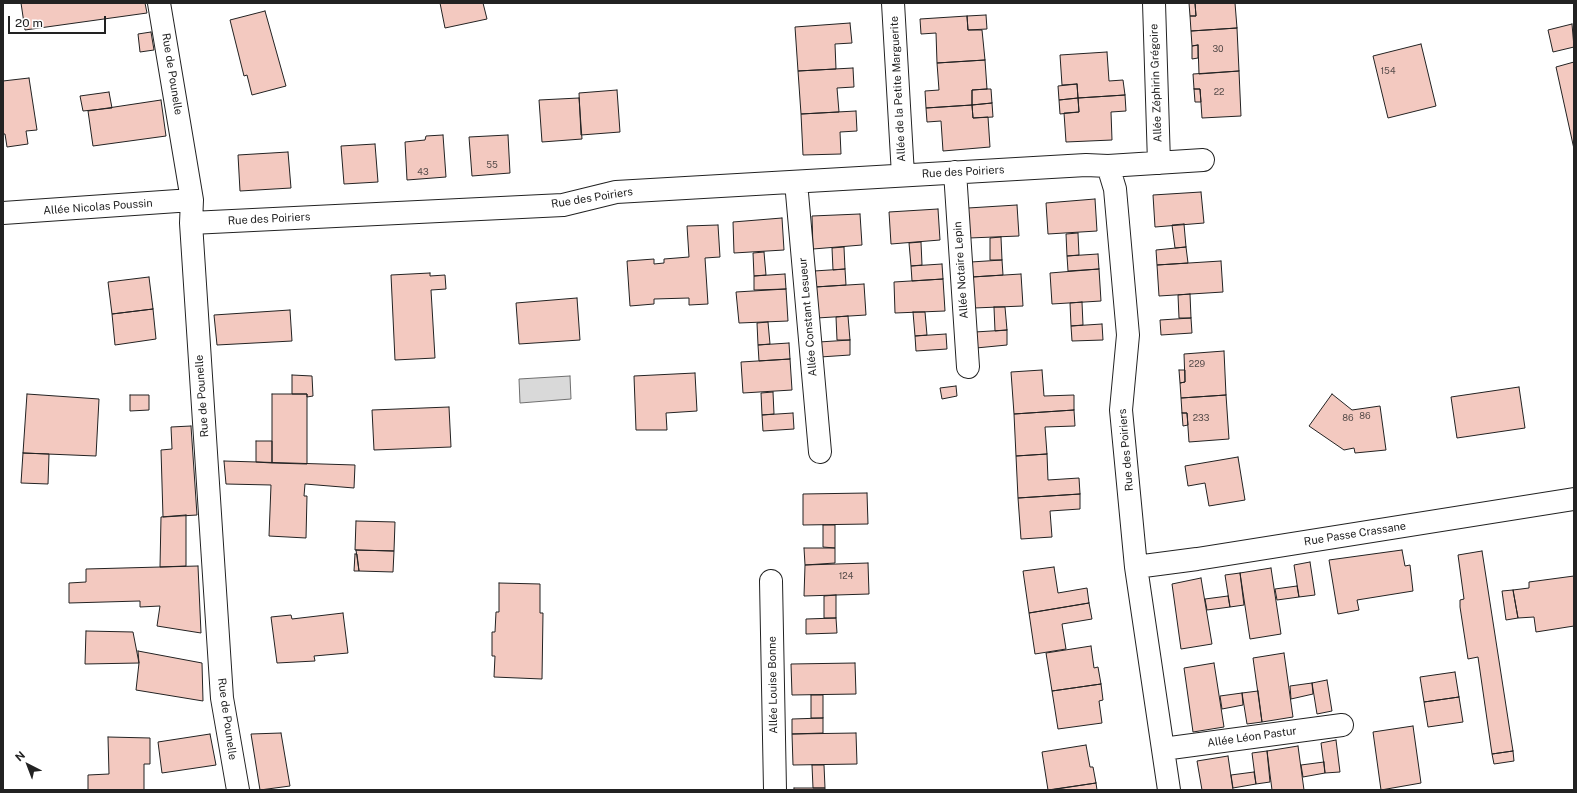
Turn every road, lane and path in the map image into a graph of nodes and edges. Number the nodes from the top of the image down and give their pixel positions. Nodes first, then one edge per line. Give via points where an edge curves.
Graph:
1 (159, 3) edge
2 (893, 3) edge
3 (1154, 3) edge
4 (1203, 160) dead end
5 (1159, 163) junction
6 (1108, 166) junction
7 (955, 172) junction
8 (903, 175) junction
9 (796, 182) junction
10 (192, 200) junction
11 (3, 213) edge
12 (191, 223) junction
13 (968, 366) dead end
14 (820, 452) dead end
15 (1574, 499) edge
16 (1136, 567) junction
17 (771, 581) dead end
18 (1342, 725) dead end
19 (1163, 749) junction
20 (238, 790) edge
21 (775, 790) edge
22 (1169, 790) edge

1 - 10 street, Rue de Pounelle
2 - 8 street, Allée de la Petite Marguerite
3 - 5 street, Allée Zéphirin Grégoire
4 - 5 street
5 - 6 street
6 - 7 street, Rue des Poiriers via 1086,164
6 - 16 street, Rue des Poiriers via 1115,188 1128,335 1121,410
7 - 8 street, Rue des Poiriers
7 - 13 street, Allée Notaire Lepin
8 - 9 street, Rue des Poiriers
9 - 12 street, Rue des Poiriers via 616,192 563,205
9 - 14 street, Allée Constant Lesueur
10 - 11 street, Allée Nicolas Poussin
10 - 12 street, Rue de Pounelle
12 - 20 street, Rue de Pounelle via 222,698
15 - 16 street, Rue Passe Crassane
16 - 19 street, Rue des Poiriers
17 - 21 street, Allée Louise Bonne
18 - 19 street, Allée Léon Pastur
19 - 22 street, Rue des Poiriers

